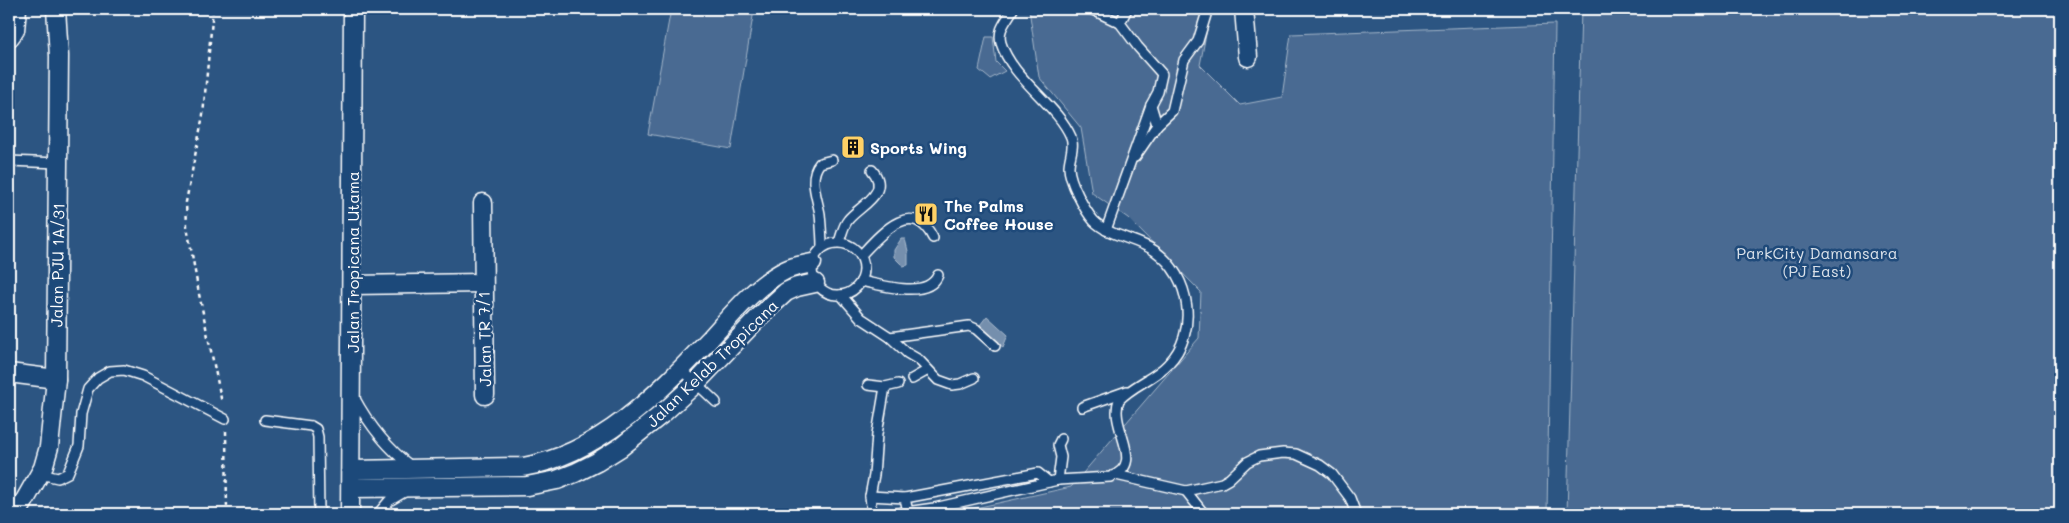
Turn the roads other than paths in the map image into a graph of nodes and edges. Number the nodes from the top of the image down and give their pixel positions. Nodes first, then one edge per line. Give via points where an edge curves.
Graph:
1 (17, 9) edge
2 (56, 9) edge
3 (353, 9) edge
4 (1013, 9) edge
5 (1091, 9) edge
6 (1127, 9) edge
7 (1244, 9) edge
8 (1206, 15) dead end
9 (1120, 23) junction
10 (9, 38) edge
11 (1248, 57) dead end
12 (1151, 105) junction
13 (1157, 125) junction
14 (832, 160) dead end
15 (9, 161) edge
16 (58, 163) junction
17 (1129, 166) junction
18 (872, 170) dead end
19 (483, 203) dead end
20 (1106, 230) junction
21 (933, 238) dead end
22 (839, 242) junction
23 (822, 247) junction
24 (861, 255) junction
25 (812, 263) junction
26 (938, 275) dead end
27 (861, 281) junction
28 (483, 283) junction
29 (815, 283) junction
30 (352, 285) junction
31 (841, 295) junction
32 (890, 337) junction
33 (995, 346) dead end
34 (681, 369) junction
35 (928, 370) junction
36 (9, 373) edge
37 (974, 378) dead end
38 (56, 380) junction
39 (912, 380) dead end
40 (696, 383) junction
41 (898, 384) dead end
42 (868, 385) dead end
43 (885, 387) junction
44 (1136, 387) junction
45 (352, 395) junction
46 (485, 395) dead end
47 (716, 402) dead end
48 (1082, 407) dead end
49 (225, 419) road end
50 (265, 420) dead end
51 (1061, 439) dead end
52 (414, 468) junction
53 (351, 470) junction
54 (40, 474) junction
55 (1116, 475) junction
56 (1053, 481) junction
57 (351, 488) junction
58 (413, 488) junction
59 (1186, 491) junction
60 (870, 496) junction
61 (906, 498) junction
62 (931, 511) edge
63 (908, 512) junction
64 (17, 514) edge
65 (319, 514) edge
66 (350, 514) edge
67 (378, 514) edge
68 (872, 514) edge
69 (892, 514) edge
70 (1204, 514) edge
71 (1356, 514) edge

1 - 10 street via 15,30
2 - 16 street, Jalan PJU 1A/31 via 60,56
3 - 30 street, Jalan Tropicana Utama
4 - 20 lane via 1001,29 1000,41 1019,72 1068,132 1073,146 1069,163 1071,177 1087,211
5 - 9 lane
6 - 9 lane
7 - 11 street
8 - 13 lane via 1198,41 1184,60 1172,111
9 - 12 lane via 1162,74
12 - 13 lane
12 - 17 lane
13 - 17 lane
14 - 23 lane via 820,163 814,172
15 - 16 lane
16 - 38 street, Jalan PJU 1A/31
17 - 20 lane
18 - 22 lane via 877,183 874,196 848,220
19 - 28 street, Jalan TR 7/1
20 - 44 lane via 1146,245 1163,257 1172,266 1187,305 1186,334 1174,357 1154,376
21 - 24 lane via 924,225 900,221 883,230
22 - 23 lane
22 - 24 lane via 855,248
23 - 25 lane
24 - 27 lane via 864,263
25 - 29 lane
25 - 34 street, Jalan Kelab Tropicana via 787,270 762,286
26 - 27 lane via 936,282 919,289
27 - 31 lane via 849,293
28 - 30 street, Jalan TR 7/1
28 - 46 street, Jalan TR 7/1
29 - 31 lane via 827,293
29 - 40 street, Jalan Kelab Tropicana via 792,289 777,300
30 - 45 street, Jalan Tropicana Utama
31 - 32 lane via 861,318
32 - 33 lane via 969,326
32 - 35 lane
34 - 40 lane
34 - 52 street, Jalan Kelab Tropicana via 631,416 566,454 523,467
35 - 37 lane via 944,384 960,384
35 - 39 lane
36 - 38 street
38 - 54 street, Jalan PJU 1A/31 via 49,447
40 - 47 lane
40 - 58 street, Jalan Kelab Tropicana via 621,447 557,480 527,486
41 - 43 lane
42 - 43 lane
43 - 60 lane via 876,434
44 - 48 lane
44 - 55 lane via 1124,395 1116,408 1128,455
45 - 52 lane via 375,430 401,459
45 - 53 street, Jalan Tropicana Utama
49 - 54 lane via 143,376 124,370 110,371 88,389 81,414 79,446 68,473 58,478
50 - 65 lane via 316,429
51 - 56 lane via 1058,445 1061,457
52 - 53 street, Jalan Kelab Tropicana
53 - 57 street, Jalan Tropicana Utama
54 - 64 street, Jalan PJU 1A/31
55 - 56 lane
55 - 59 lane
56 - 61 lane via 1038,473
56 - 62 lane
57 - 58 street, Jalan Kelab Tropicana
57 - 66 street, Jalan Tropicana Utama
58 - 67 lane via 400,493
59 - 70 lane
59 - 71 lane via 1222,483 1259,456 1296,454 1332,474 1350,498
60 - 61 lane
60 - 68 lane
61 - 63 lane
62 - 63 lane
63 - 69 lane

